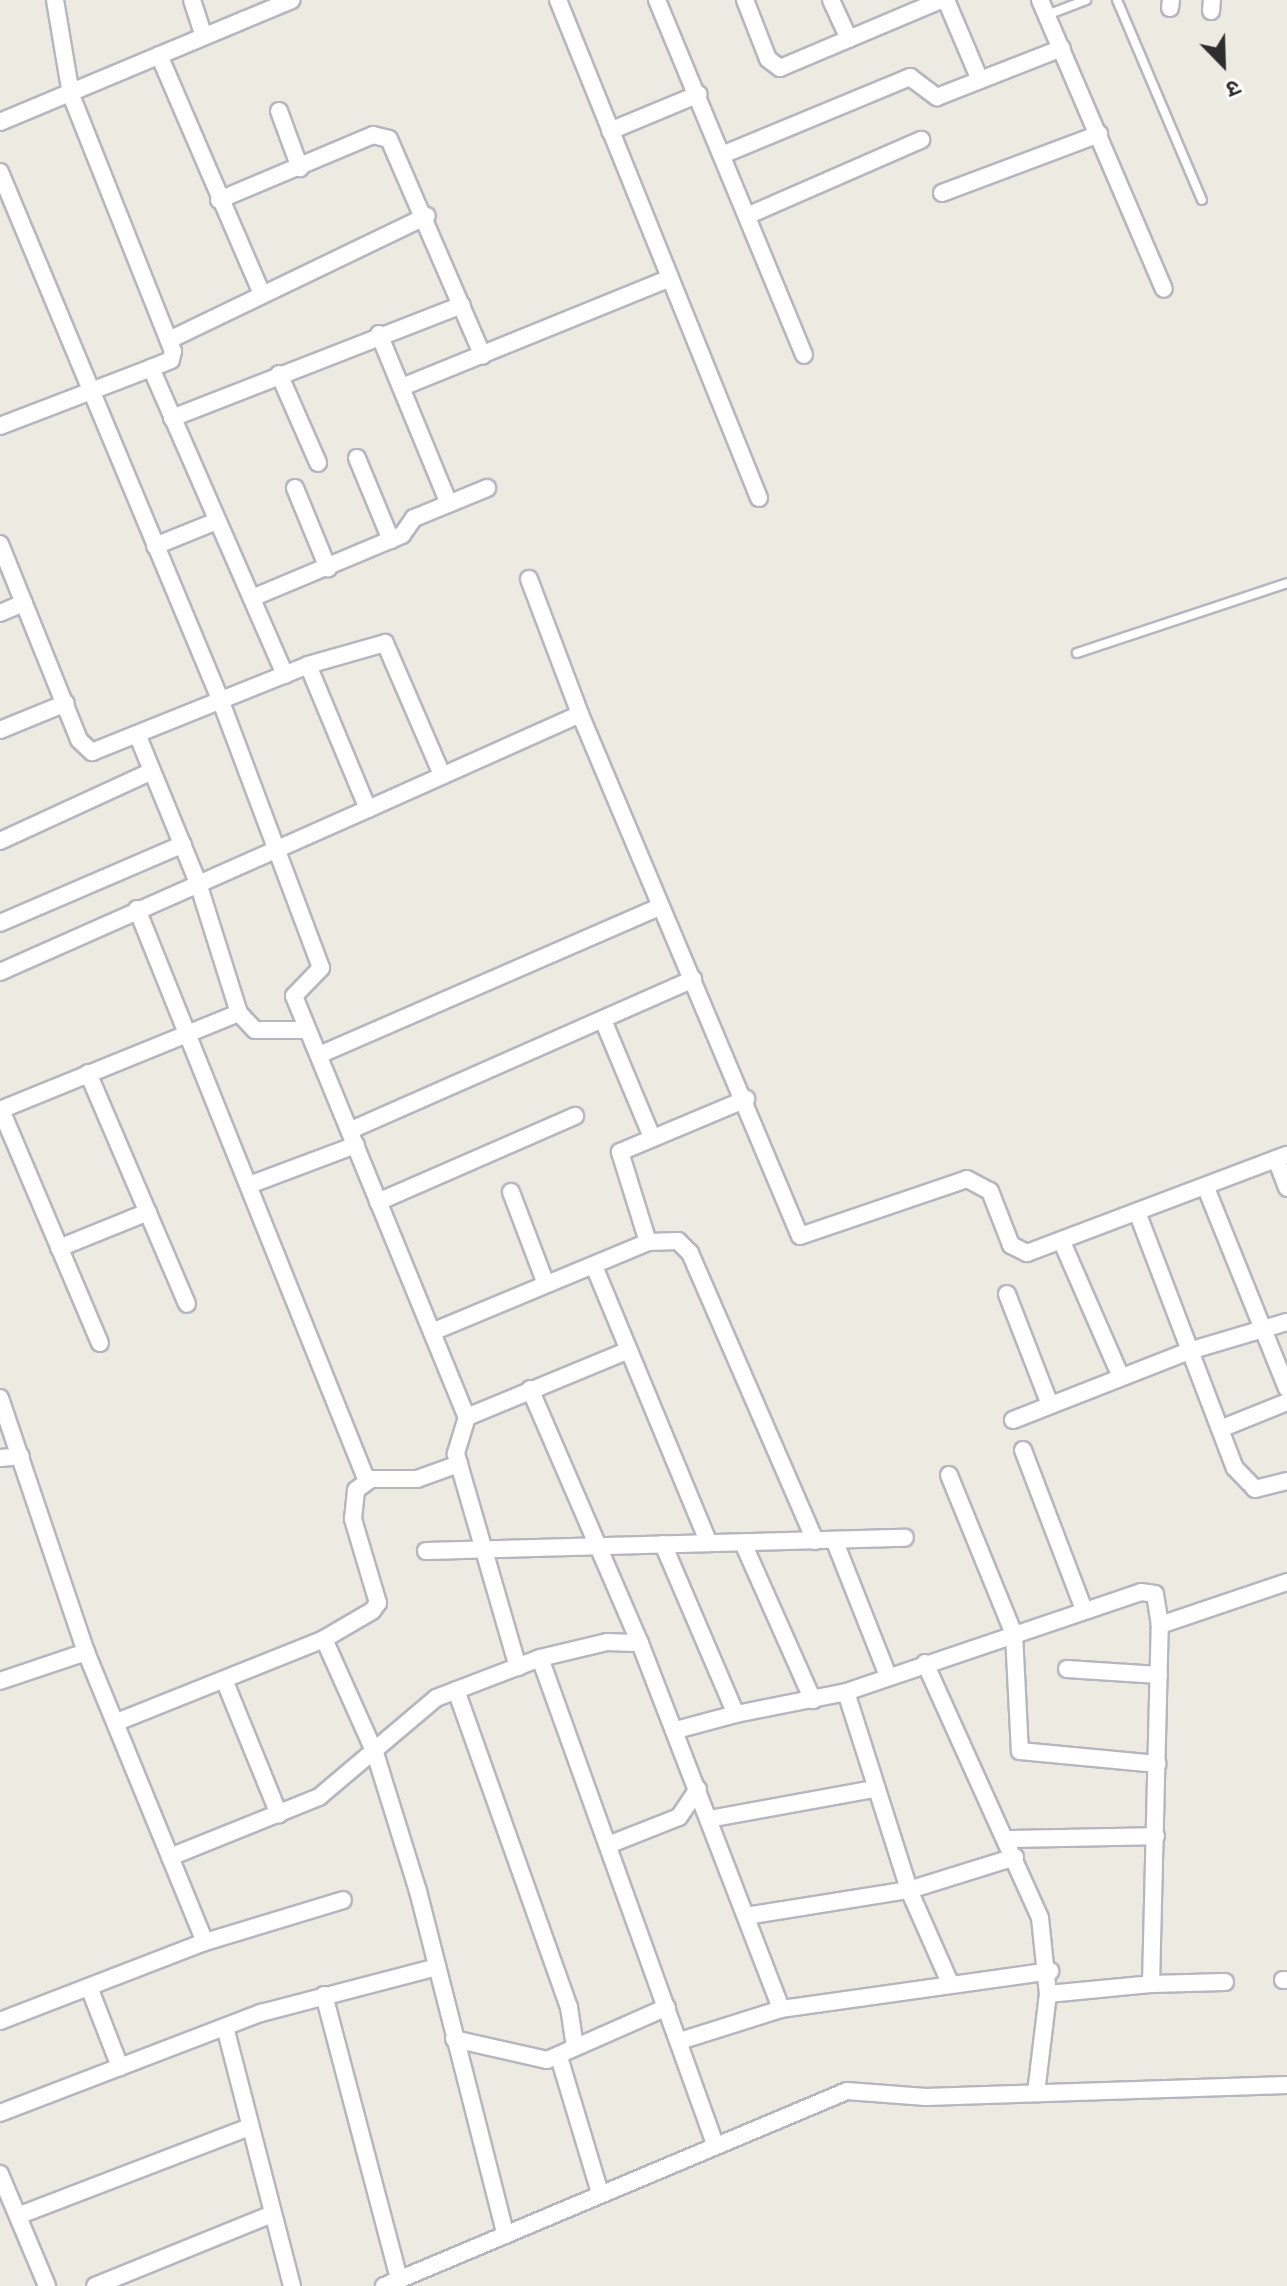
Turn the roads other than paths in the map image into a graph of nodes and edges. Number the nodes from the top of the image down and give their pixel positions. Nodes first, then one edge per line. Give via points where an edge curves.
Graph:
1 (55, 0) edge
2 (192, 0) edge
3 (292, 0) edge
4 (558, 0) edge
5 (657, 0) edge
6 (745, 0) edge
7 (831, 0) edge
8 (944, 0) edge
9 (1086, 0) edge
10 (1117, 0) edge
11 (1043, 8) edge
12 (204, 36) junction
13 (849, 39) junction
14 (1062, 48) junction
15 (159, 55) junction
16 (980, 80) junction
17 (699, 94) junction
18 (71, 95) junction
19 (279, 111) dead end
20 (0, 122) edge
21 (610, 131) junction
22 (1099, 134) junction
23 (921, 140) dead end
24 (722, 155) junction
25 (300, 168) junction
26 (0, 172) edge
27 (942, 193) dead end
28 (219, 200) junction
29 (1202, 200) dead end
30 (749, 215) junction
31 (427, 216) junction
32 (670, 278) junction
33 (1164, 289) dead end
34 (261, 292) junction
35 (462, 305) junction
36 (379, 334) junction
37 (169, 340) junction
38 (804, 355) dead end
39 (483, 356) junction
40 (151, 368) junction
41 (279, 374) junction
42 (402, 387) junction
43 (91, 388) junction
44 (172, 418) junction
45 (0, 426) edge
46 (357, 458) dead end
47 (318, 463) dead end
48 (295, 488) dead end
49 (487, 488) dead end
50 (759, 498) dead end
51 (448, 501) junction
52 (217, 521) junction
53 (391, 540) junction
54 (0, 544) edge
55 (155, 546) junction
56 (328, 568) junction
57 (529, 579) dead end
58 (1287, 583) edge
59 (252, 598) junction
60 (24, 603) junction
61 (0, 613) edge
62 (1077, 653) dead end
63 (308, 665) junction
64 (285, 675) junction
65 (220, 699) junction
66 (66, 703) junction
67 (580, 714) junction
68 (0, 730) edge
69 (137, 734) junction
70 (152, 771) junction
71 (442, 775) junction
72 (368, 809) junction
73 (0, 841) edge
74 (183, 844) junction
75 (279, 849) junction
76 (198, 883) junction
77 (660, 907) junction
78 (137, 909) junction
79 (0, 923) edge
80 (0, 972) edge
81 (693, 979) junction
82 (239, 1013) junction
83 (603, 1020) junction
84 (304, 1030) junction
85 (187, 1035) junction
86 (319, 1055) junction
87 (88, 1073) junction
88 (746, 1099) junction
89 (0, 1110) edge
90 (575, 1116) dead end
91 (652, 1137) junction
92 (354, 1138) junction
93 (1281, 1157) edge
94 (252, 1184) junction
95 (1206, 1188) junction
96 (1287, 1188) edge
97 (511, 1192) dead end
98 (378, 1202) junction
99 (148, 1212) junction
100 (1139, 1217) junction
101 (648, 1242) junction
102 (1062, 1242) junction
103 (59, 1248) junction
104 (594, 1266) junction
105 (546, 1284) junction
106 (1007, 1294) dead end
107 (187, 1304) dead end
108 (1287, 1322) edge
109 (1264, 1331) junction
110 (432, 1332) junction
111 (100, 1343) dead end
112 (629, 1350) junction
113 (1189, 1351) junction
114 (1121, 1377) junction
115 (1287, 1388) edge
116 (530, 1389) junction
117 (0, 1398) edge
118 (1287, 1402) edge
119 (1050, 1405) junction
120 (467, 1417) junction
121 (1013, 1420) dead end
122 (1220, 1429) junction
123 (1023, 1450) dead end
124 (21, 1456) junction
125 (0, 1458) edge
126 (459, 1464) junction
127 (949, 1475) dead end
128 (367, 1481) junction
129 (1287, 1481) edge
130 (905, 1538) dead end
131 (815, 1541) junction
132 (835, 1542) junction
133 (709, 1543) junction
134 (743, 1543) junction
135 (600, 1544) junction
136 (663, 1544) junction
137 (487, 1548) junction
138 (426, 1551) dead end
139 (1287, 1582) edge
140 (1084, 1610) junction
141 (1160, 1625) junction
142 (1014, 1634) junction
143 (324, 1639) junction
144 (640, 1643) junction
145 (86, 1652) junction
146 (540, 1658) junction
147 (925, 1663) junction
148 (518, 1667) junction
149 (1067, 1669) dead end
150 (1159, 1675) junction
151 (888, 1676) junction
152 (0, 1681) edge
153 (225, 1682) junction
154 (456, 1690) junction
155 (846, 1692) junction
156 (813, 1700) junction
157 (736, 1714) junction
158 (117, 1722) junction
159 (676, 1730) junction
160 (375, 1753) junction
161 (1157, 1764) junction
162 (698, 1789) junction
163 (874, 1789) junction
164 (279, 1814) junction
165 (709, 1819) junction
166 (1156, 1836) junction
167 (1006, 1839) junction
168 (608, 1845) junction
169 (170, 1857) junction
170 (1015, 1857) junction
171 (909, 1890) junction
172 (343, 1900) dead end
173 (746, 1916) junction
174 (205, 1942) junction
175 (437, 1967) junction
176 (1050, 1971) junction
177 (1225, 1982) dead end
178 (950, 1983) junction
179 (1151, 1984) junction
180 (89, 1987) junction
181 (1048, 1994) junction
182 (324, 1995) junction
183 (667, 2007) junction
184 (781, 2009) junction
185 (0, 2021) edge
186 (225, 2027) junction
187 (454, 2039) junction
188 (680, 2041) junction
189 (575, 2047) junction
190 (559, 2057) junction
191 (120, 2067) junction
192 (1287, 2085) edge
193 (1036, 2093) junction
194 (0, 2113) edge
195 (249, 2127) junction
196 (715, 2144) junction
197 (0, 2174) edge
198 (600, 2193) junction
199 (20, 2215) junction
200 (270, 2215) junction
201 (506, 2235) junction
202 (391, 2282) edge
203 (47, 2286) edge
204 (95, 2286) edge
205 (292, 2286) edge

1 - 18 street
2 - 12 street
3 - 12 street
4 - 21 street
5 - 17 street
6 - 13 street via 775,67
7 - 13 street
8 - 13 street
8 - 16 street
9 - 11 lane
10 - 29 lane
11 - 14 street
12 - 15 street
14 - 16 street
14 - 22 street
15 - 18 street
15 - 28 street
16 - 24 street via 937,97 910,77
17 - 21 street
17 - 24 street
18 - 20 street
18 - 37 street
19 - 25 street
21 - 32 street
22 - 27 street
22 - 33 street
23 - 30 street
24 - 30 street
25 - 28 street
25 - 31 street via 373,135 389,139
26 - 43 street
28 - 34 street
30 - 38 street
31 - 34 street
31 - 35 street
32 - 39 street
32 - 50 street
34 - 37 street
35 - 36 street
35 - 39 street
36 - 41 street
36 - 42 street
37 - 40 street via 173,357
39 - 42 street
40 - 43 street
40 - 44 street
41 - 44 street
41 - 47 street
42 - 51 street
43 - 45 street
43 - 55 street
44 - 52 street
46 - 53 street
48 - 56 street
49 - 51 street
51 - 53 street
52 - 55 street
52 - 59 street
53 - 56 street
54 - 60 street
55 - 65 street
56 - 59 street
57 - 67 street
58 - 62 lane
59 - 64 street
60 - 61 street
60 - 66 street
63 - 64 street
63 - 71 street via 385,643
63 - 72 street
64 - 65 street
65 - 69 street
65 - 75 street
66 - 68 street
66 - 69 street via 86,750
67 - 71 street
67 - 77 street
69 - 70 street
70 - 73 street
70 - 74 street
71 - 72 street
72 - 75 street
74 - 76 street
74 - 79 street
75 - 76 street
75 - 84 street via 321,968 294,993
76 - 78 street
76 - 82 street
77 - 81 street
77 - 86 street
78 - 80 street
78 - 85 street
81 - 83 street
81 - 88 street
82 - 84 street via 255,1030
82 - 85 street
83 - 91 street
83 - 92 street
84 - 86 street
85 - 87 street
85 - 94 street
86 - 92 street
87 - 89 street
87 - 99 street
88 - 91 street
88 - 102 street via 800,1236 967,1179 990,1191 1015,1251
89 - 103 street
90 - 98 street
91 - 101 street via 618,1157
92 - 94 street
92 - 98 street
93 - 95 street
93 - 96 street
94 - 128 street
95 - 100 street
95 - 109 street
97 - 105 street
98 - 110 street
99 - 103 street
99 - 107 street
100 - 102 street
100 - 113 street
101 - 104 street
101 - 131 street via 678,1241 690,1253
102 - 114 street
103 - 111 street
104 - 105 street
104 - 112 street
105 - 110 street
106 - 119 street
108 - 109 street
109 - 113 street
109 - 115 street
110 - 120 street
112 - 116 street
112 - 133 street
113 - 114 street
113 - 122 street
114 - 119 street
116 - 120 street
116 - 135 street
117 - 124 street
118 - 122 street
119 - 121 street
120 - 126 street via 469,1429 456,1451
122 - 129 street via 1247,1486
123 - 140 street
124 - 125 street
124 - 145 street
126 - 128 street via 417,1479
126 - 137 street
127 - 142 street
128 - 143 street via 351,1505 378,1603
130 - 132 street
131 - 132 street
131 - 134 street
132 - 151 street
133 - 134 street
133 - 136 street
134 - 156 street
135 - 136 street
135 - 137 street
135 - 144 street
136 - 157 street
137 - 138 street
137 - 148 street
139 - 141 street
140 - 141 street via 1152,1592
140 - 142 street
141 - 150 street
142 - 147 street
142 - 161 street via 1024,1754
143 - 153 street
143 - 160 street
144 - 146 street via 607,1642
144 - 159 street
145 - 152 street
145 - 158 street
146 - 148 street
146 - 168 street
147 - 151 street
147 - 167 street
148 - 154 street
149 - 150 street
150 - 161 street
151 - 155 street
153 - 158 street
153 - 164 street
154 - 160 street via 407,1718
154 - 189 street via 569,2007
155 - 156 street
155 - 163 street
156 - 157 street
157 - 159 street
158 - 169 street
159 - 162 street
160 - 164 street via 319,1797
160 - 175 street
161 - 166 street
162 - 165 street
162 - 168 street via 679,1817
163 - 165 street
163 - 171 street
164 - 169 street
165 - 173 street
166 - 167 street
166 - 179 street
167 - 170 street
168 - 183 street
169 - 174 street
170 - 171 street
170 - 176 street via 1040,1918
171 - 173 street
171 - 178 street
172 - 174 street
173 - 184 street
174 - 180 street
175 - 182 street
175 - 187 street
176 - 178 street
176 - 181 street
177 - 179 street
178 - 184 street
179 - 181 street
180 - 185 street
180 - 191 street
181 - 193 street
182 - 186 street
182 - 202 street
183 - 188 street
183 - 189 street
184 - 188 street
186 - 191 street
186 - 195 street
187 - 190 street via 534,2061
187 - 201 street
188 - 196 street
189 - 190 street
190 - 198 street
191 - 194 street
192 - 193 street
193 - 196 street via 926,2097 862,2088
195 - 199 street
195 - 200 street
196 - 198 street
197 - 199 street
198 - 201 street
199 - 203 street
200 - 204 street
200 - 205 street
201 - 202 street

